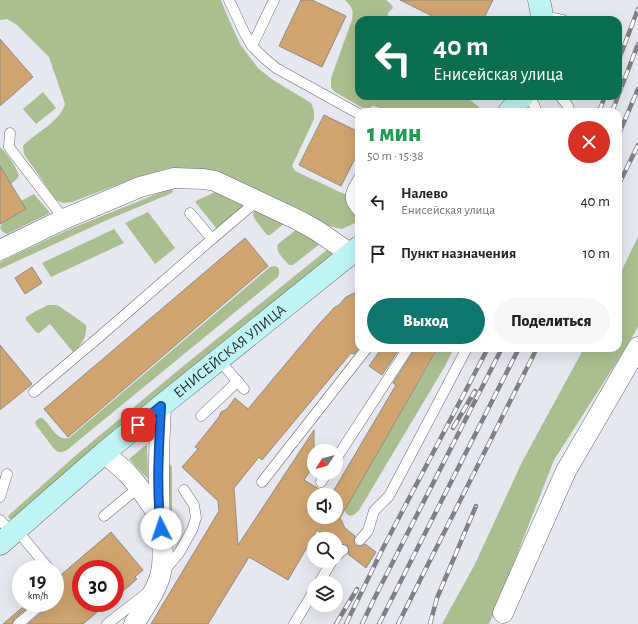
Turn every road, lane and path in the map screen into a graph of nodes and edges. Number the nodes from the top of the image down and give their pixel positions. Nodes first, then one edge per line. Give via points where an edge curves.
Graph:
1 (229, 0) edge
2 (274, 0) edge
3 (541, 12) edge
4 (552, 16) edge
5 (252, 46) junction
6 (520, 100) edge
7 (513, 108) edge
8 (355, 112) edge
9 (10, 133) dead end
10 (355, 185) edge
11 (258, 200) junction
12 (355, 208) edge
13 (190, 213) dead end
14 (64, 219) junction
15 (212, 239) junction
16 (0, 250) edge
17 (355, 250) edge
18 (638, 347) edge
19 (364, 352) edge
20 (405, 352) edge
21 (465, 352) edge
22 (219, 360) junction
23 (34, 392) dead end
24 (161, 406) junction
25 (201, 416) dead end
26 (343, 448) edge
27 (104, 453) junction
28 (7, 474) dead end
29 (262, 482) dead end
30 (139, 487) junction
31 (184, 490) dead end
32 (0, 497) edge
33 (104, 516) dead end
34 (160, 518) junction
35 (7, 531) edge
36 (360, 540) dead end
37 (39, 560) edge
38 (159, 580) junction
39 (307, 603) edge
40 (32, 612) edge
41 (500, 618) edge
42 (18, 624) edge
43 (107, 624) edge
44 (134, 624) edge
45 (294, 624) edge

1 - 5 lane
2 - 5 lane
3 - 4 lane
5 - 8 lane via 276,68
6 - 7 main road
9 - 14 lane via 9,147
10 - 12 lane via 350,194
11 - 14 street, ЕНИСЕЙСКАЯ УЛИЦА via 215,181 174,178 140,187
11 - 15 lane
11 - 17 street, ЕНИСЕЙСКАЯ УЛИЦА
13 - 15 lane
14 - 16 street, ЕНИСЕЙСКАЯ УЛИЦА
15 - 23 lane
17 - 22 main road, ЕНИСЕЙСКАЯ УЛИЦА
18 - 41 street via 566,471
19 - 29 lane
20 - 26 lane
21 - 36 lane via 389,496 374,511 368,531
22 - 24 main road, ЕНИСЕЙСКАЯ УЛИЦА
22 - 25 lane via 241,385
24 - 27 main road, ЕНИСЕЙСКАЯ УЛИЦА
24 - 34 street
27 - 30 street
27 - 35 main road, ЕНИСЕЙСКАЯ УЛИЦА
28 - 32 lane
30 - 33 lane
30 - 34 street
31 - 38 lane via 194,505 196,518 179,553
34 - 38 street via 163,557
35 - 37 lane
38 - 43 lane
38 - 44 street
39 - 45 lane
40 - 42 lane

